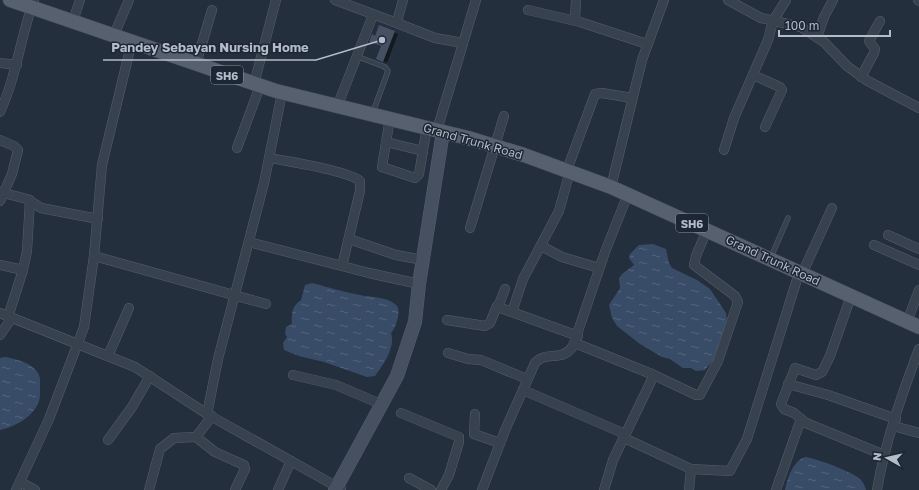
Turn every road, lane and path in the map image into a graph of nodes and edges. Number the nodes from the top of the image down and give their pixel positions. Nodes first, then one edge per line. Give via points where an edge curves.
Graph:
1 (10, 0) edge
2 (80, 0) edge
3 (129, 0) edge
4 (276, 0) edge
5 (335, 0) edge
6 (403, 0) edge
7 (476, 0) edge
8 (576, 0) edge
9 (664, 0) edge
10 (728, 0) edge
11 (786, 0) edge
12 (833, 0) edge
13 (345, 2) edge
14 (33, 4) edge
15 (212, 10) dead end
16 (528, 10) dead end
17 (372, 15) junction
18 (575, 20) junction
19 (73, 21) junction
20 (773, 21) junction
21 (880, 21) dead end
22 (394, 22) junction
23 (114, 35) junction
24 (817, 37) junction
25 (132, 41) junction
26 (463, 43) junction
27 (648, 44) junction
28 (356, 56) junction
29 (0, 63) edge
30 (196, 64) junction
31 (17, 65) junction
32 (753, 75) junction
33 (861, 76) junction
34 (257, 85) junction
35 (282, 93) junction
36 (632, 98) junction
37 (337, 107) junction
38 (919, 108) edge
39 (0, 112) edge
40 (372, 114) junction
41 (504, 116) dead end
42 (390, 118) junction
43 (765, 127) dead end
44 (443, 131) junction
45 (0, 140) edge
46 (386, 142) junction
47 (493, 146) junction
48 (236, 148) dead end
49 (724, 150) dead end
50 (423, 151) junction
51 (269, 158) junction
52 (420, 170) junction
53 (568, 171) junction
54 (437, 172) junction
55 (611, 187) junction
56 (628, 194) junction
57 (2, 195) edge
58 (30, 200) junction
59 (832, 208) dead end
60 (788, 218) dead end
61 (98, 219) junction
62 (470, 228) dead end
63 (707, 230) junction
64 (888, 235) dead end
65 (349, 239) junction
66 (249, 242) junction
67 (874, 245) dead end
68 (541, 246) junction
69 (919, 249) edge
70 (94, 256) junction
71 (770, 259) junction
72 (423, 260) junction
73 (0, 265) edge
74 (919, 265) edge
75 (342, 266) junction
76 (599, 268) junction
77 (23, 270) junction
78 (801, 273) junction
79 (419, 284) junction
80 (505, 289) dead end
81 (919, 290) edge
82 (235, 296) junction
83 (851, 296) junction
84 (266, 304) dead end
85 (497, 306) junction
86 (129, 308) dead end
87 (512, 312) junction
88 (6, 316) edge
89 (448, 320) dead end
90 (913, 324) edge
91 (0, 336) edge
92 (576, 340) junction
93 (78, 343) junction
94 (919, 349) edge
95 (448, 353) dead end
96 (108, 356) junction
97 (915, 370) edge
98 (292, 375) dead end
99 (654, 375) junction
100 (150, 376) junction
101 (527, 379) junction
102 (788, 384) junction
103 (523, 390) junction
104 (382, 405) junction
105 (401, 413) dead end
106 (475, 414) dead end
107 (209, 415) junction
108 (801, 419) junction
109 (895, 423) junction
110 (919, 433) edge
111 (624, 436) junction
112 (196, 437) junction
113 (108, 440) dead end
114 (500, 443) junction
115 (884, 455) junction
116 (290, 461) junction
117 (690, 469) junction
118 (409, 478) dead end
119 (18, 486) edge
120 (338, 489) edge
121 (35, 490) edge
122 (149, 490) edge
123 (235, 490) edge
124 (278, 490) edge
125 (431, 490) edge
126 (441, 490) edge
127 (482, 490) edge
128 (604, 490) edge
129 (689, 490) edge
130 (776, 490) edge
131 (877, 490) edge

1 - 14 main road, Grand Trunk Road / SH6
2 - 19 street
3 - 23 street
4 - 34 street
5 - 13 street
6 - 22 street via 398,18
7 - 26 street
8 - 18 street
9 - 27 street
10 - 20 street via 761,18
11 - 20 street
12 - 24 street
13 - 17 street
14 - 19 main road, Grand Trunk Road / SH6
14 - 31 street via 22,33
15 - 30 street
16 - 18 street
17 - 22 street
17 - 28 street
18 - 27 street
19 - 23 main road, Grand Trunk Road / SH6
20 - 24 street via 796,25
20 - 32 street
21 - 33 street via 869,41 875,49 874,53
22 - 26 street via 435,38
23 - 25 main road, Grand Trunk Road / SH6
24 - 33 street
25 - 30 main road, Grand Trunk Road / SH6
25 - 61 street via 106,141
26 - 44 street
27 - 36 street
28 - 37 street
28 - 40 lane via 385,67 388,71
29 - 31 street
30 - 34 main road, Grand Trunk Road / SH6
31 - 39 street
32 - 43 street via 782,90
32 - 49 street via 734,118
33 - 38 street
34 - 35 main road, Grand Trunk Road / SH6
34 - 48 street
35 - 37 main road, Grand Trunk Road / SH6
35 - 51 street
36 - 53 street via 595,94
36 - 55 street
37 - 40 main road, Grand Trunk Road / SH6
40 - 42 main road, Grand Trunk Road / SH6
41 - 47 street
42 - 44 main road, Grand Trunk Road / SH6
42 - 46 street
44 - 47 main road, Grand Trunk Road / SH6
44 - 50 street
44 - 54 street
45 - 57 street via 18,150
46 - 50 street
46 - 52 street via 382,165 384,169 414,178 418,177
47 - 53 main road, Grand Trunk Road / SH6
47 - 62 street
50 - 52 street
51 - 65 street via 360,181
51 - 66 street
52 - 54 street
53 - 55 main road, Grand Trunk Road / SH6
53 - 68 street via 559,210
54 - 72 street
55 - 56 main road, Grand Trunk Road / SH6
56 - 63 main road, Grand Trunk Road / SH6
56 - 76 street
57 - 58 street
58 - 61 street via 41,208
58 - 77 street via 28,242
59 - 78 street
60 - 71 lane
61 - 70 street
63 - 71 main road, Grand Trunk Road / SH6
63 - 99 street via 694,265 737,298 738,306 713,374 700,395
64 - 69 street
65 - 72 street via 396,255
65 - 75 street
66 - 75 street
66 - 82 street
67 - 74 street
68 - 76 street via 562,257
68 - 87 street via 523,279
70 - 82 street
70 - 93 street via 88,306
71 - 78 main road, Grand Trunk Road / SH6
72 - 79 street
73 - 77 street
75 - 79 street
76 - 92 street
77 - 88 street
78 - 83 main road, Grand Trunk Road / SH6
78 - 117 street via 747,439 733,469 728,472
79 - 104 street via 413,329 397,376
80 - 85 street
81 - 90 street
82 - 84 street
82 - 107 street via 218,359
83 - 90 main road, Grand Trunk Road / SH6
83 - 102 street via 822,372 816,374 795,368
85 - 87 street
85 - 89 street via 490,322 485,326
86 - 96 street
87 - 92 street
88 - 91 street
88 - 93 street
92 - 99 street
92 - 101 street via 565,354 538,359
93 - 96 street
93 - 119 street via 49,419
94 - 97 street
95 - 101 street via 481,360
96 - 100 street
97 - 109 street
98 - 104 street via 324,381
99 - 111 street
100 - 107 street
100 - 113 street
101 - 103 street
102 - 108 street via 781,404 784,409
102 - 109 street via 828,395
103 - 111 street
103 - 114 street
104 - 120 street
105 - 126 street via 459,437 449,475
106 - 114 street via 474,434
107 - 112 street
107 - 116 street
108 - 115 street
108 - 130 street
109 - 110 street
109 - 115 street
111 - 117 street
111 - 128 street via 608,471
112 - 122 street via 174,438 164,444 157,455
112 - 123 street via 215,452 244,465 245,469
114 - 127 street
115 - 131 street
116 - 120 street
116 - 124 street
117 - 129 street
118 - 125 street
119 - 121 street

